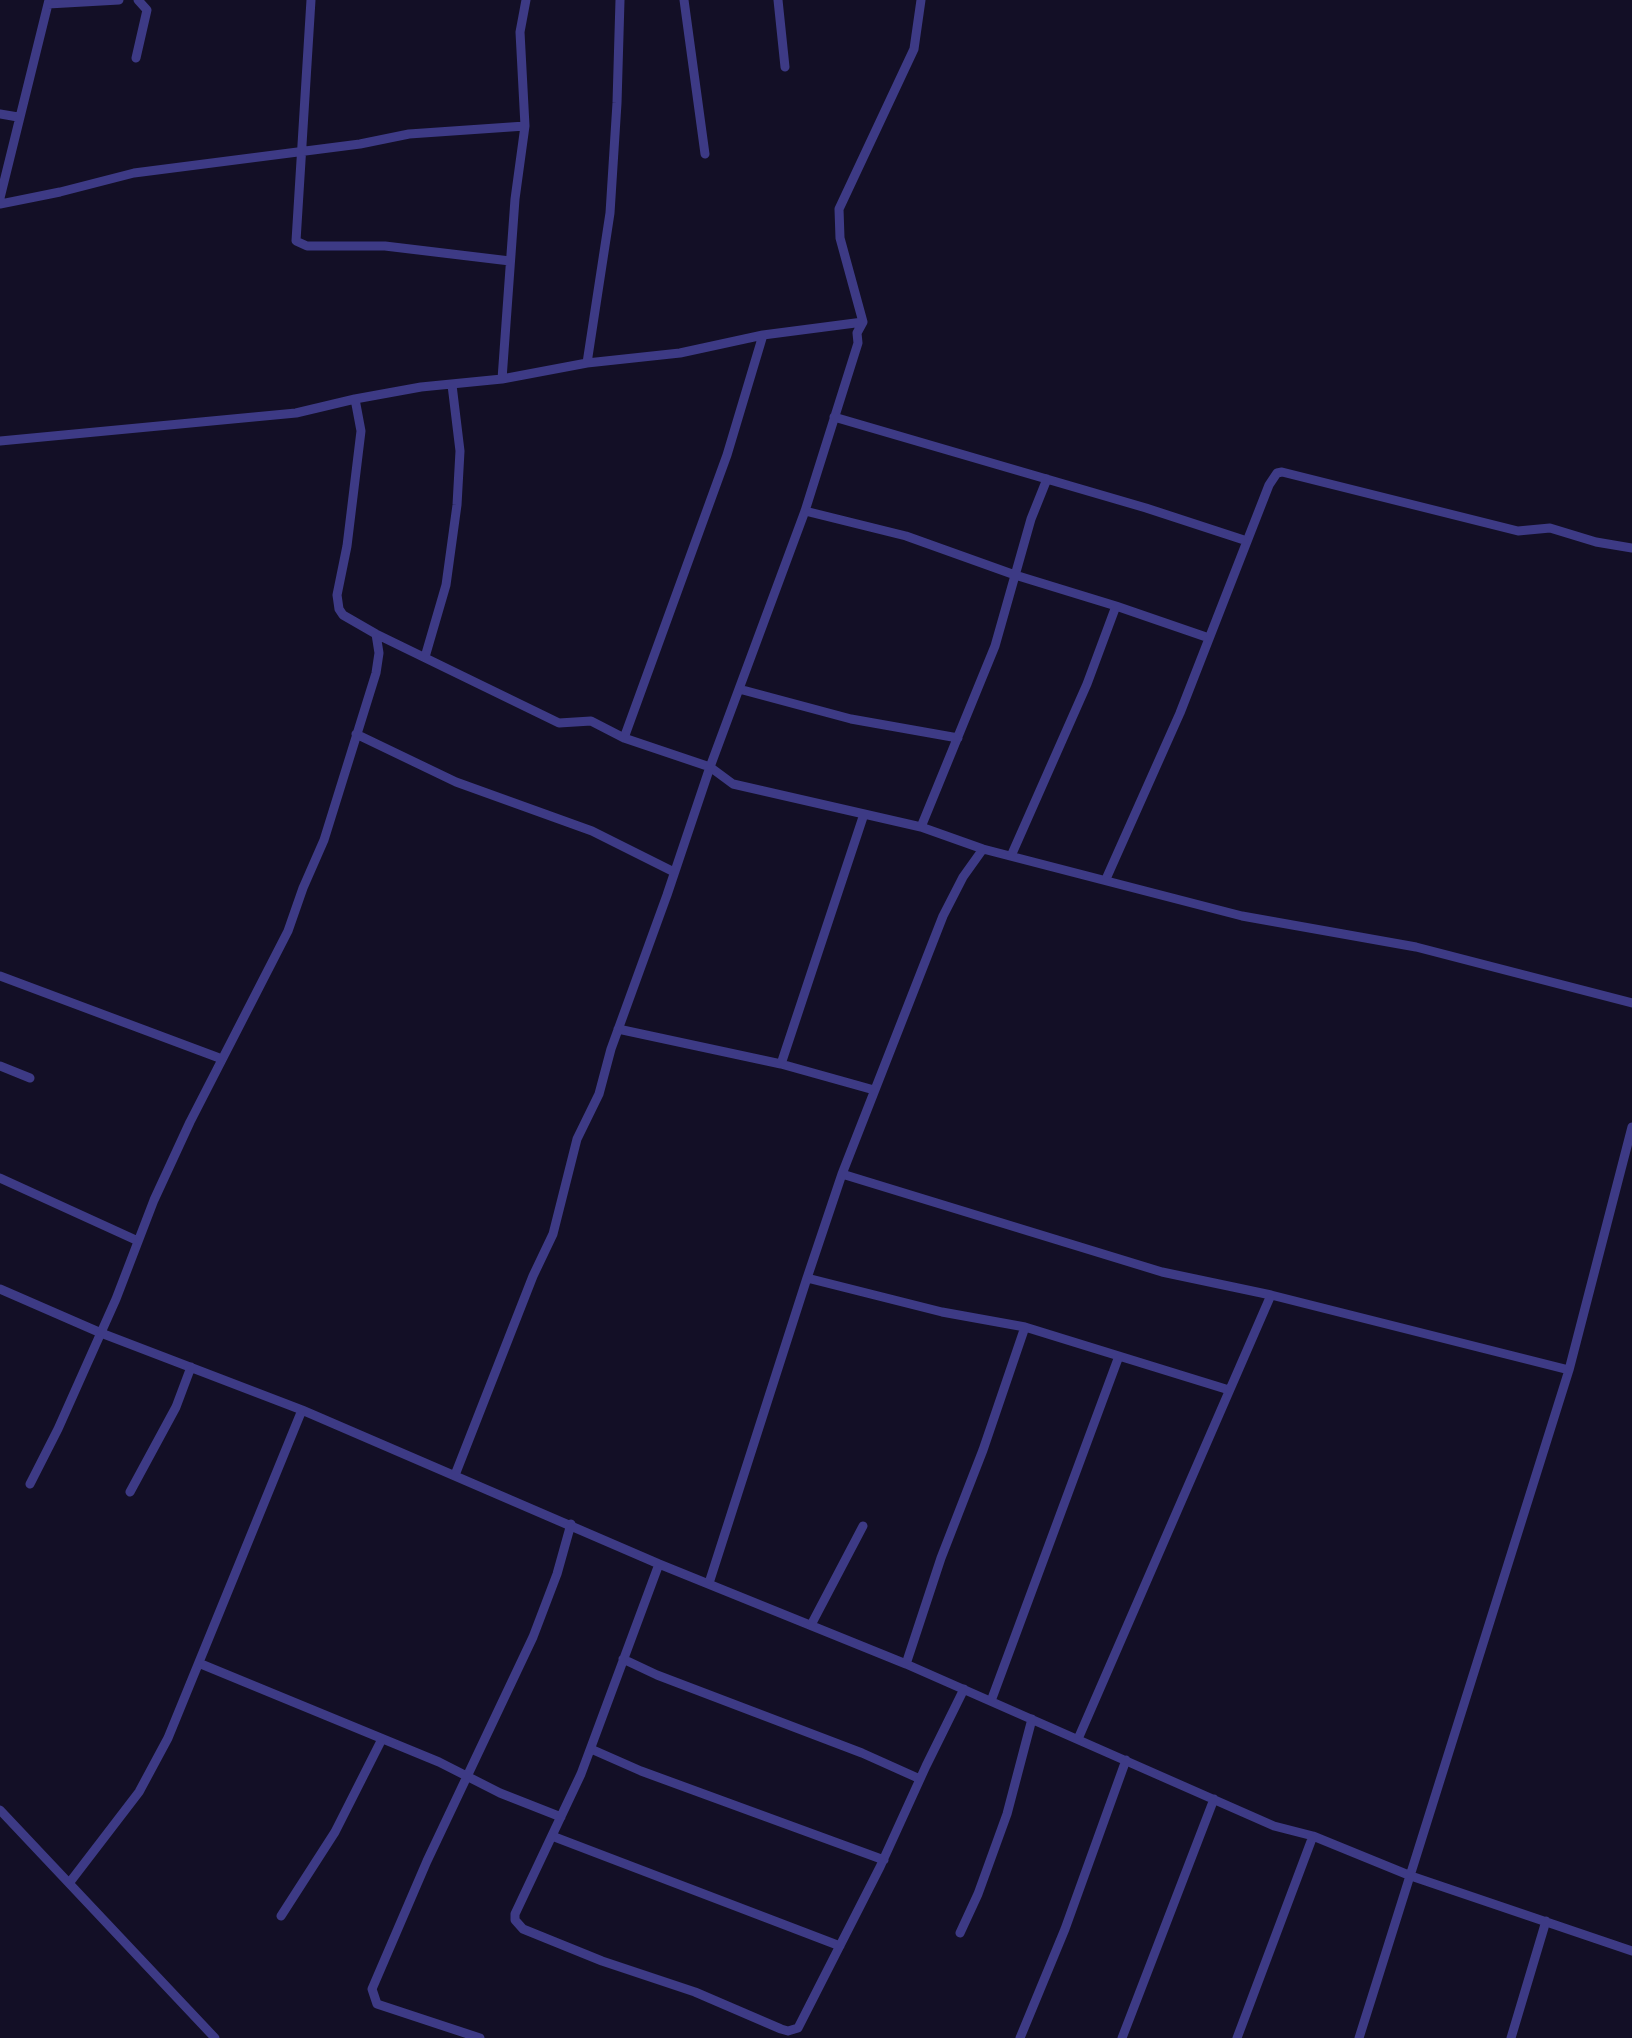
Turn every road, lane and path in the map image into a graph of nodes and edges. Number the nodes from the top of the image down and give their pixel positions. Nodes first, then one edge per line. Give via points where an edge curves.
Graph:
1 (119, 0) edge
2 (138, 0) edge
3 (311, 0) edge
4 (526, 0) edge
5 (620, 0) edge
6 (684, 0) edge
7 (778, 0) edge
8 (921, 0) edge
9 (48, 2) edge
10 (136, 58) dead end
11 (785, 67) dead end
12 (0, 114) edge
13 (18, 117) junction
14 (525, 126) junction
15 (304, 151) junction
16 (705, 154) dead end
17 (0, 198) edge
18 (0, 204) edge
19 (510, 261) junction
20 (863, 322) junction
21 (763, 335) junction
22 (587, 363) junction
23 (502, 378) junction
24 (452, 385) junction
25 (355, 399) junction
26 (834, 417) junction
27 (0, 441) edge
28 (1047, 479) junction
29 (805, 511) junction
30 (1247, 541) junction
31 (1632, 548) edge
32 (1015, 576) junction
33 (1116, 606) junction
34 (376, 634) junction
35 (1209, 638) junction
36 (425, 657) junction
37 (739, 690) junction
38 (356, 734) junction
39 (624, 738) junction
40 (958, 738) junction
41 (710, 767) junction
42 (864, 814) junction
43 (921, 827) junction
44 (983, 849) junction
45 (1011, 856) junction
46 (674, 872) junction
47 (1106, 879) junction
48 (0, 976) edge
49 (1632, 1003) edge
50 (618, 1029) junction
51 (222, 1059) junction
52 (781, 1064) junction
53 (0, 1066) edge
54 (30, 1078) dead end
55 (874, 1090) junction
56 (1632, 1127) edge
57 (842, 1174) junction
58 (0, 1178) edge
59 (138, 1241) junction
60 (807, 1278) junction
61 (0, 1289) edge
62 (1271, 1295) junction
63 (1025, 1327) junction
64 (101, 1333) junction
65 (1119, 1356) junction
66 (191, 1367) junction
67 (1569, 1370) junction
68 (1229, 1390) junction
69 (302, 1410) junction
70 (455, 1474) junction
71 (30, 1484) dead end
72 (130, 1492) dead end
73 (571, 1524) junction
74 (863, 1526) dead end
75 (658, 1564) junction
76 (710, 1583) junction
77 (811, 1625) junction
78 (623, 1659) junction
79 (201, 1664) junction
80 (906, 1664) junction
81 (964, 1689) junction
82 (991, 1701) junction
83 (1032, 1719) junction
84 (382, 1738) junction
85 (1078, 1739) junction
86 (591, 1749) junction
87 (1126, 1760) junction
88 (467, 1774) junction
89 (920, 1779) junction
90 (1214, 1799) junction
91 (0, 1810) edge
92 (561, 1817) junction
93 (552, 1836) junction
94 (1313, 1836) junction
95 (884, 1860) junction
96 (1411, 1876) junction
97 (70, 1882) junction
98 (281, 1916) dead end
99 (1546, 1921) junction
100 (960, 1933) dead end
101 (840, 1946) junction
102 (1632, 1951) edge
103 (215, 2038) edge
104 (480, 2038) edge
105 (1020, 2038) edge
106 (1122, 2038) edge
107 (1237, 2038) edge
108 (1359, 2038) edge
109 (1511, 2038) edge

1 - 9 street
2 - 10 street via 147,10
3 - 15 street
4 - 14 street via 520,32
5 - 22 street via 610,213
6 - 16 street
7 - 11 street
8 - 20 street via 914,49 839,209 840,238
9 - 13 street
12 - 13 street
13 - 17 street
14 - 15 street via 409,134
14 - 19 street
15 - 18 street via 134,173
15 - 19 street via 295,234 300,245 385,246
19 - 23 street
20 - 21 street
20 - 26 street via 856,333 858,343
21 - 22 street via 680,353
21 - 39 street via 727,455
22 - 23 street
23 - 24 street
24 - 25 street
24 - 36 street via 460,451 457,505 446,585
25 - 27 street via 296,412
25 - 34 street via 361,431 338,603 343,615
26 - 28 street
26 - 29 street
28 - 30 street
28 - 32 street
29 - 32 street via 906,536
29 - 37 street
30 - 31 street via 1273,477 1282,472 1518,531 1550,528
30 - 35 street
32 - 33 street
32 - 40 street via 995,646
33 - 35 street
33 - 45 street via 1087,684
34 - 36 street
34 - 38 street via 378,664
35 - 47 street
36 - 39 street via 558,723 591,721
37 - 40 street via 851,719
37 - 41 street
38 - 46 street via 456,782 592,831
38 - 51 street via 324,840 288,931
39 - 41 street
40 - 43 street
41 - 42 street via 733,784
41 - 46 street
42 - 43 street
42 - 52 street
43 - 44 street
44 - 45 street
44 - 55 street via 943,916
45 - 47 street
46 - 50 street
47 - 49 street via 1242,916 1416,947
48 - 51 street
50 - 52 street
50 - 70 street via 599,1094 577,1139 553,1234
51 - 59 street via 176,1151
52 - 55 street
53 - 54 street
55 - 57 street
56 - 67 street
57 - 60 street
57 - 62 street via 1162,1272
58 - 59 street
59 - 64 street
60 - 63 street via 942,1312
60 - 76 street
61 - 64 street
62 - 67 street
62 - 68 street
63 - 65 street
63 - 80 street
64 - 66 street
64 - 71 street
65 - 68 street
65 - 82 street
66 - 69 street
66 - 72 street via 176,1407
67 - 96 street
68 - 85 street
69 - 70 street
69 - 79 street
70 - 73 street
73 - 75 street
73 - 88 street via 533,1636
74 - 77 street
75 - 76 street
75 - 78 street
76 - 77 street
77 - 80 street
78 - 86 street
78 - 89 street
79 - 84 street
79 - 97 street via 139,1792
80 - 81 street
81 - 82 street
81 - 89 street
82 - 83 street
83 - 85 street
83 - 100 street via 1007,1814
84 - 88 street
84 - 98 street via 335,1832
85 - 87 street
86 - 92 street
86 - 95 street
87 - 90 street
87 - 105 street via 1065,1929
88 - 92 street via 500,1793
88 - 104 street via 372,1989 377,2004
89 - 95 street
90 - 94 street via 1274,1826
90 - 106 street
91 - 97 street
92 - 93 street
93 - 101 street
93 - 101 street via 515,1920 519,1927 602,1961 695,1992 788,2031 802,2024
94 - 96 street
94 - 107 street
95 - 101 street
96 - 99 street
96 - 108 street
97 - 103 street
99 - 102 street
99 - 109 street

